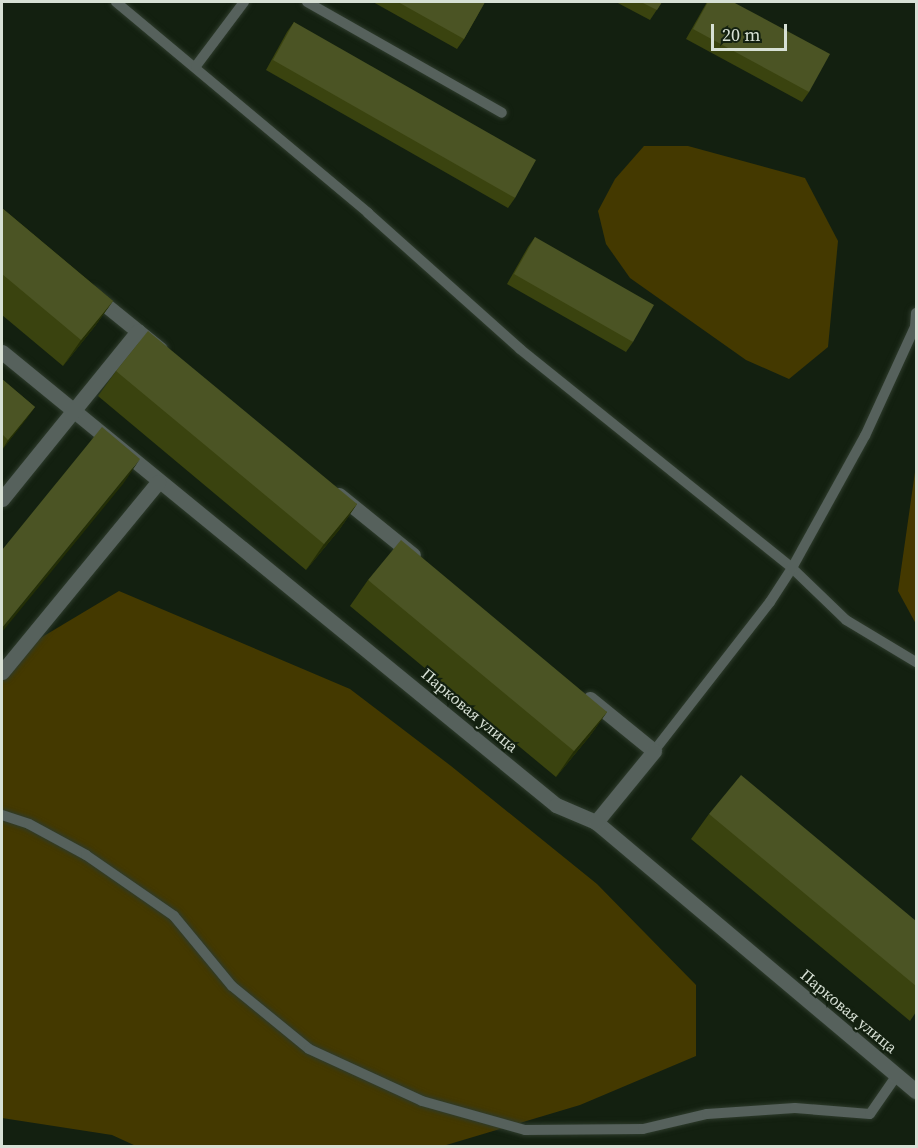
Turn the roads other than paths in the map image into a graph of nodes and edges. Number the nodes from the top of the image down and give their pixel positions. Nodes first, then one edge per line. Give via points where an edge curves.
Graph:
1 (116, 2) edge
2 (244, 2) edge
3 (307, 2) edge
4 (196, 66) junction
5 (502, 113) dead end
6 (83, 286) edge
7 (916, 313) edge
8 (916, 328) edge
9 (138, 331) junction
10 (2, 352) edge
11 (174, 361) edge
12 (72, 411) junction
13 (322, 481) edge
14 (158, 482) junction
15 (2, 496) edge
16 (423, 563) edge
17 (792, 568) junction
18 (916, 662) edge
19 (2, 672) edge
20 (580, 691) edge
21 (654, 751) junction
22 (2, 815) edge
23 (596, 822) junction
24 (897, 1076) junction
25 (916, 1091) edge

1 - 4 lane
2 - 4 lane
3 - 5 lane
4 - 17 lane via 369,213 520,350
6 - 9 street
7 - 8 lane
8 - 17 lane via 865,436
9 - 11 street
9 - 12 street
10 - 12 street, Парковая улица
12 - 14 street, Парковая улица
12 - 15 street
13 - 16 street
14 - 19 street
14 - 23 street, Парковая улица via 305,597 556,805
17 - 18 lane via 846,620
17 - 21 lane
20 - 21 street
21 - 23 street
22 - 24 lane via 29,824 86,855 174,916 232,986 309,1049 422,1101 525,1130 644,1129 707,1114 795,1108 870,1114
23 - 24 street, Парковая улица
24 - 25 street, Парковая улица

